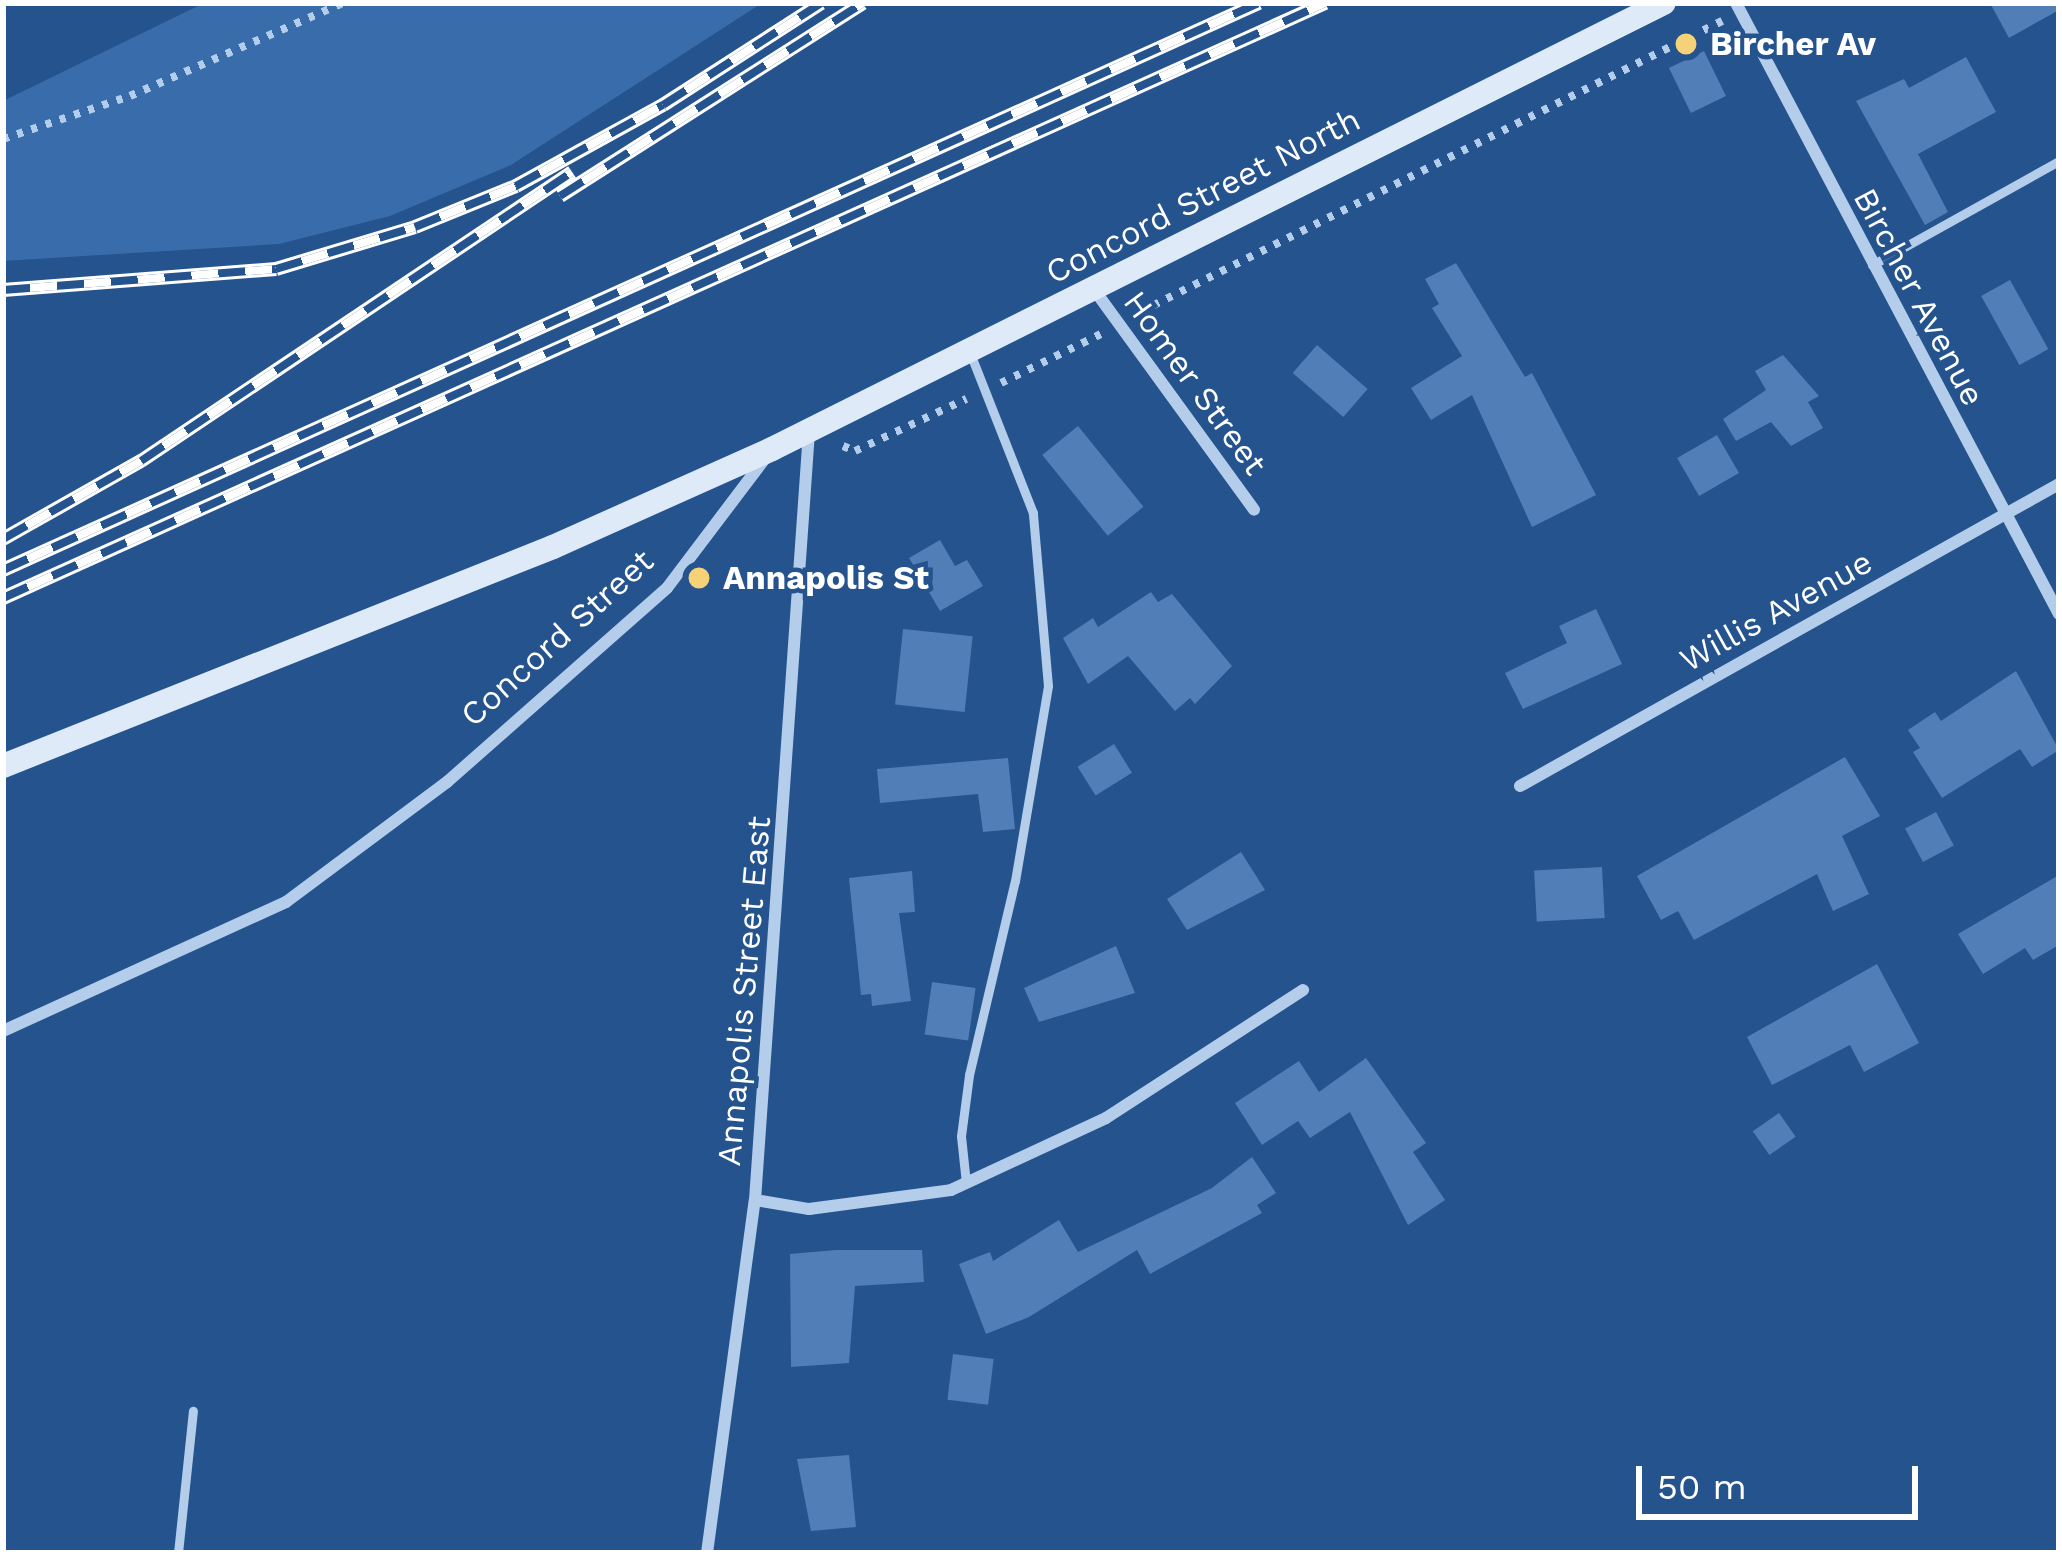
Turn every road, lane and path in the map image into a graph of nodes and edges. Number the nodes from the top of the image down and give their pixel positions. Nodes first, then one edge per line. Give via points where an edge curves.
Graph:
1 (343, 3) edge
2 (1664, 3) edge
3 (1738, 8) edge
4 (3, 139) edge
5 (2059, 160) edge
6 (1872, 265) junction
7 (1093, 288) junction
8 (1119, 324) junction
9 (968, 350) junction
10 (986, 390) junction
11 (809, 430) junction
12 (772, 448) junction
13 (2059, 484) edge
14 (1254, 509) dead end
15 (2002, 515) junction
16 (2059, 614) edge
17 (3, 766) edge
18 (1520, 786) dead end
19 (1303, 990) dead end
20 (3, 1031) edge
21 (966, 1183) junction
22 (755, 1200) junction
23 (193, 1411) dead end
24 (178, 1553) edge
25 (707, 1553) edge

1 - 4 path via 130,96
2 - 7 main road, Concord Street North
3 - 6 street, Bircher Avenue
3 - 8 path
5 - 6 lane
6 - 15 street, Bircher Avenue
7 - 8 street, Homer Street
7 - 9 main road, Concord Street North
8 - 10 path
8 - 14 street, Homer Street
9 - 10 lane
9 - 11 main road, Concord Street North
10 - 11 path via 855,451
10 - 21 lane via 1033,513 1048,686 1016,881 969,1075 961,1136
11 - 12 main road, Concord Street North
11 - 22 street, Annapolis Street East
12 - 17 main road, Concord Street via 571,539
12 - 20 street, Concord Street via 667,588 447,782 286,902
13 - 15 street, Willis Avenue
15 - 16 street, Bircher Avenue
15 - 18 street, Willis Avenue
19 - 21 street via 1106,1118
21 - 22 street via 831,1207
22 - 25 street, Annapolis Street East
23 - 24 lane

